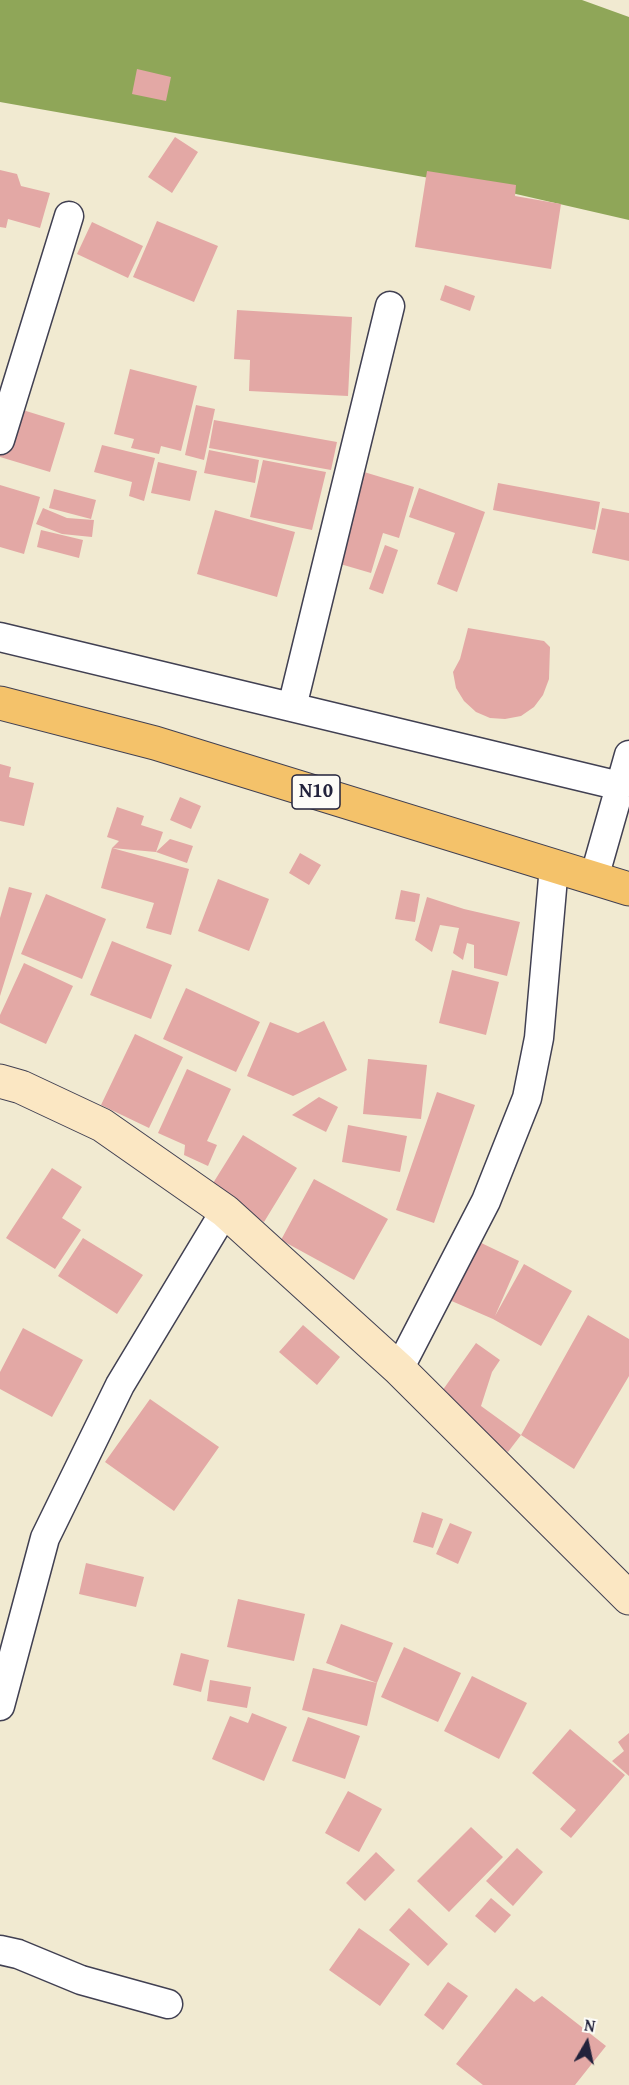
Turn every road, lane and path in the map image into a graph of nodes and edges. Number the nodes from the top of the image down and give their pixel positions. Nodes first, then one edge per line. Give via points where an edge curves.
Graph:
1 (69, 216) dead end
2 (390, 306) dead end
3 (9, 380) edge
4 (0, 440) edge
5 (0, 637) edge
6 (0, 703) edge
7 (292, 707) junction
8 (629, 755) edge
9 (620, 786) junction
10 (554, 866) junction
11 (594, 878) junction
12 (629, 889) edge
13 (0, 1081) edge
14 (225, 1211) junction
15 (399, 1369) junction
16 (629, 1598) edge
17 (0, 1706) edge
18 (0, 1950) edge
19 (168, 2004) dead end

1 - 3 street
2 - 7 street
3 - 4 street
5 - 7 street
6 - 10 highway, N10 via 155,743
7 - 9 street
8 - 9 street
9 - 11 street
10 - 11 highway, N10
10 - 15 street via 538,1038 527,1098 486,1201
11 - 12 highway, N10
13 - 14 main road via 102,1125
14 - 15 main road
14 - 17 street via 120,1385 45,1538
15 - 16 main road
18 - 19 street via 81,1980

